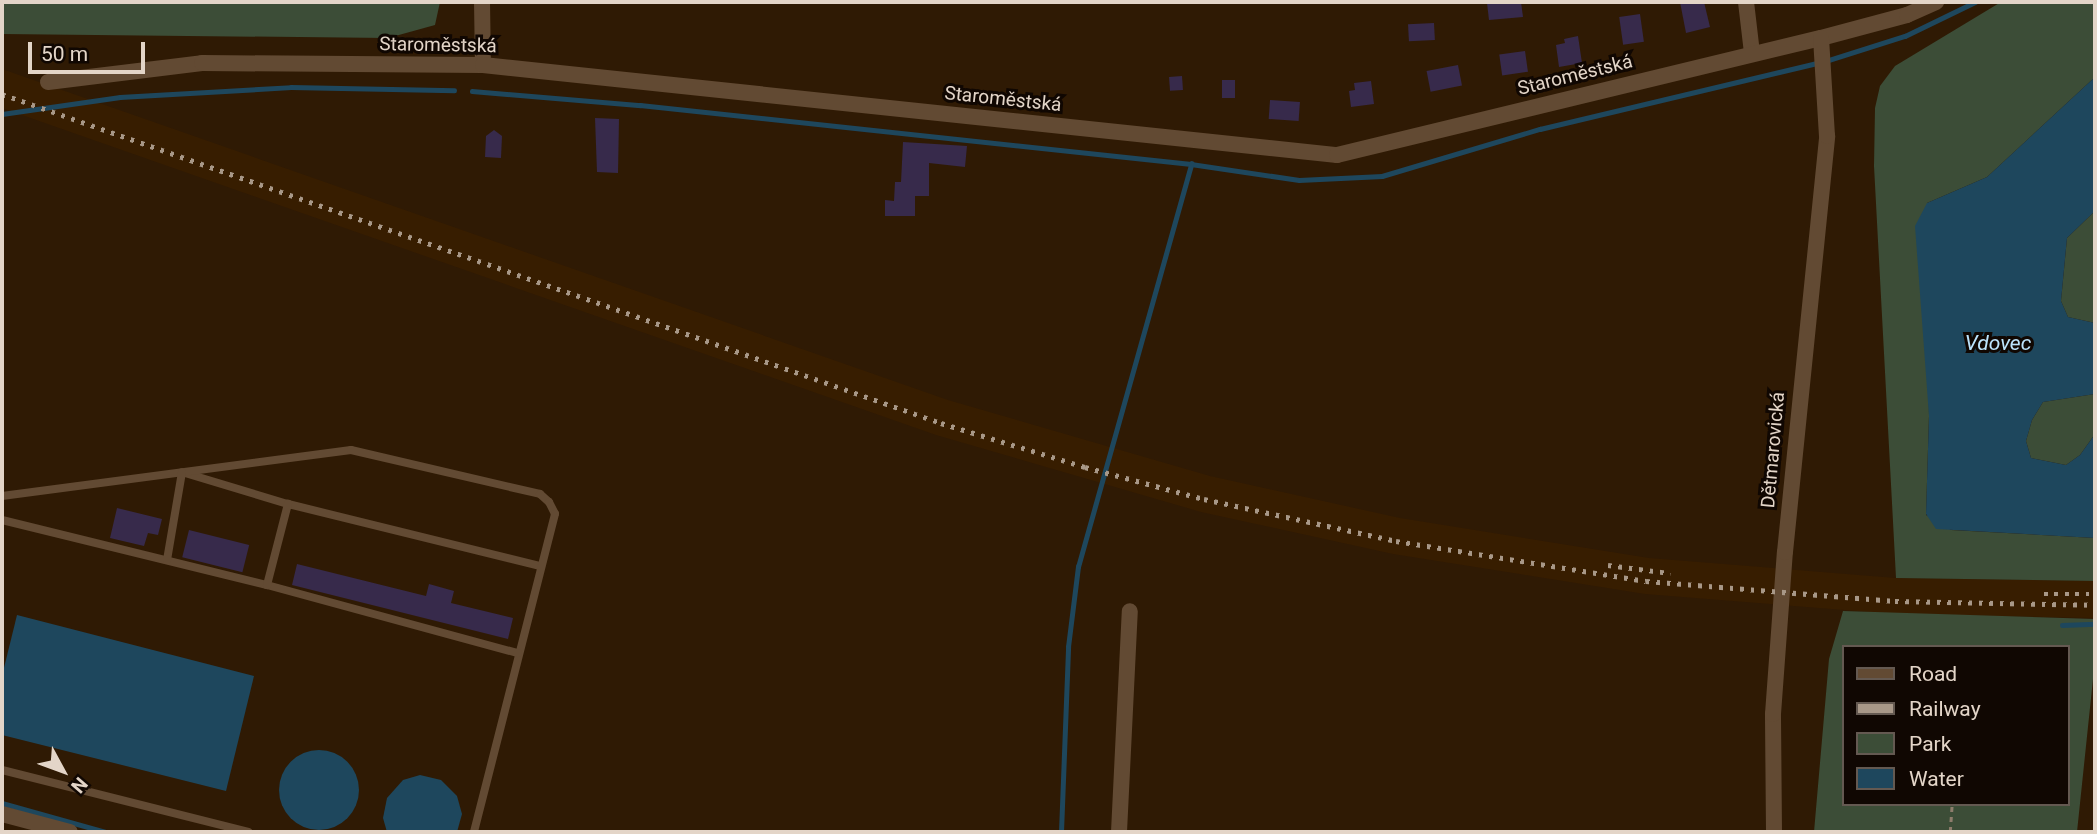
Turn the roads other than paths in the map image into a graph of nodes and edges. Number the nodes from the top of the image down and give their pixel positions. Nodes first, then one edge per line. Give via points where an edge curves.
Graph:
1 (482, 2) edge
2 (1746, 2) edge
3 (1937, 2) edge
4 (1822, 45) junction
5 (1752, 53) junction
6 (483, 65) junction
7 (48, 82) dead end
8 (182, 472) junction
9 (2, 496) edge
10 (288, 504) junction
11 (2, 520) edge
12 (167, 560) junction
13 (541, 566) junction
14 (267, 585) junction
15 (1130, 611) dead end
16 (518, 653) junction
17 (2, 770) edge
18 (2, 814) edge
19 (70, 832) edge
20 (248, 832) edge
21 (474, 832) edge
22 (1119, 832) edge
23 (1774, 832) edge

1 - 6 street
2 - 5 street
3 - 4 street, Staroměstská
4 - 5 street, Staroměstská
4 - 23 street, Dětmarovická via 1826,136 1785,552 1773,714
5 - 6 street, Staroměstská via 1337,155
6 - 7 street, Staroměstská via 202,63
8 - 9 lane
8 - 10 lane
8 - 12 lane
8 - 13 lane via 351,450 540,494 555,514
10 - 13 lane
10 - 14 lane
11 - 12 lane
12 - 14 lane
13 - 16 lane
14 - 16 lane
15 - 22 street
16 - 21 lane
17 - 20 lane
18 - 19 street

